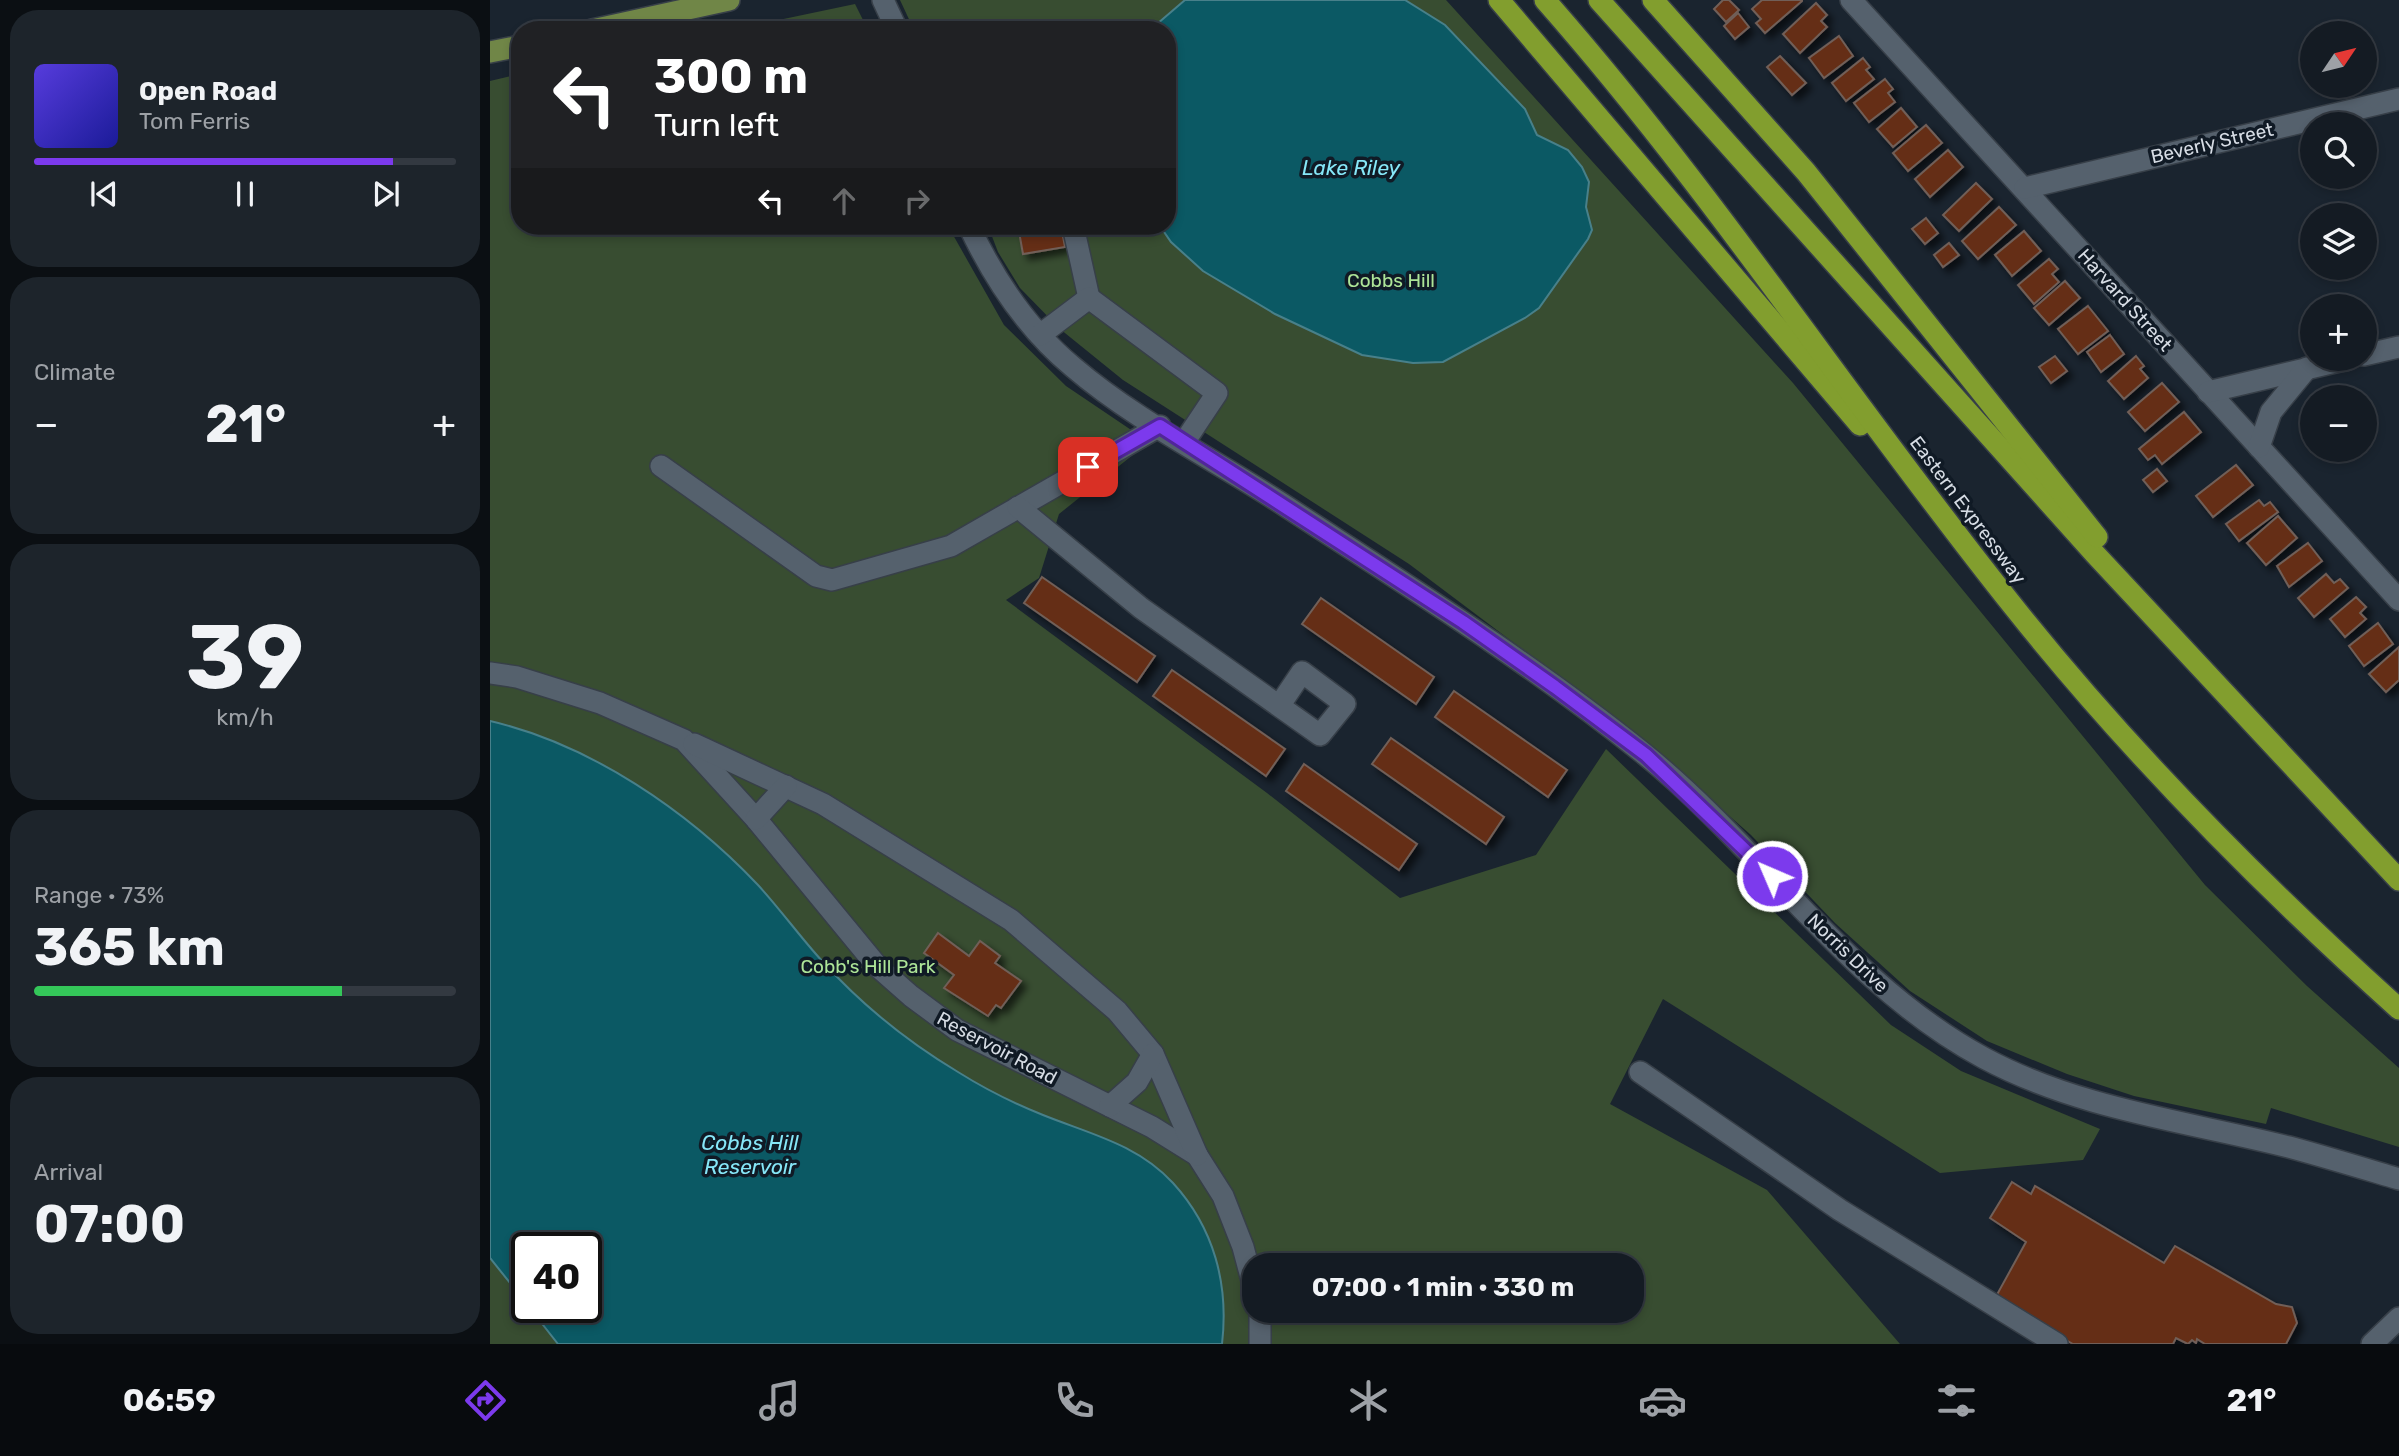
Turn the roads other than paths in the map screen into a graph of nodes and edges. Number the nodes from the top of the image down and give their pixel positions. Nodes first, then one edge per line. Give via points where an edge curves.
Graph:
1 (729, 0) edge
2 (883, 0) edge
3 (1499, 0) edge
4 (1545, 0) edge
5 (1599, 0) edge
6 (1653, 0) edge
7 (1851, 0) edge
8 (633, 21) edge
9 (893, 21) edge
10 (511, 48) edge
11 (490, 52) edge
12 (2399, 99) edge
13 (2025, 188) junction
14 (974, 235) edge
15 (1075, 235) edge
16 (1089, 298) junction
17 (1040, 335) junction
18 (2399, 347) edge
19 (2377, 352) edge
20 (2300, 370) edge
21 (2305, 371) edge
22 (2208, 392) junction
23 (1160, 426) junction
24 (1185, 441) junction
25 (2259, 447) junction
26 (661, 466) dead end
27 (1018, 507) junction
28 (1994, 582) junction
29 (2399, 600) edge
30 (2200, 667) junction
31 (490, 673) edge
32 (1279, 706) dead end
33 (684, 740) junction
34 (786, 786) junction
35 (756, 819) junction
36 (2399, 880) edge
37 (2399, 1009) edge
38 (1153, 1054) junction
39 (1640, 1072) dead end
40 (1110, 1106) junction
41 (1197, 1155) junction
42 (2399, 1179) edge
43 (1245, 1253) edge
44 (2399, 1318) edge
45 (1260, 1323) edge
46 (1260, 1344) edge
47 (2057, 1344) edge
48 (2372, 1344) edge

1 - 8 main road
2 - 9 street
3 - 28 highway
4 - 28 highway, Eastern Expressway via 1689,173
5 - 30 highway
6 - 30 highway via 1807,172
7 - 13 street, Harvard Street
10 - 11 main road
12 - 13 street, Beverly Street
13 - 22 street, Harvard Street
14 - 17 street, Norris Drive via 998,281
15 - 16 street
16 - 17 street
16 - 24 street via 1217,393
17 - 23 street, Norris Drive via 1073,368
18 - 19 street
20 - 22 street
21 - 25 street via 2271,412
22 - 25 street, Harvard Street
23 - 24 street, Norris Drive
23 - 27 street
24 - 42 street, Norris Drive via 1463,622 1646,755 1870,976 1976,1054 2095,1103 2289,1147
25 - 29 street, Harvard Street
26 - 27 street via 816,576 832,580 951,545
27 - 32 street via 1141,608
28 - 37 highway, Eastern Expressway via 2178,797
30 - 36 highway
31 - 33 street, Reservoir Road via 600,703
33 - 34 street, Reservoir Road
33 - 35 street, Reservoir Road
34 - 35 street
34 - 38 street, Reservoir Road via 1011,920 1117,1011
35 - 40 street, Reservoir Road via 877,966 911,996 957,1030
38 - 40 street via 1136,1082
38 - 41 street, Reservoir Road
39 - 47 street via 1840,1210
40 - 41 street, Reservoir Road
41 - 43 street, Reservoir Road via 1223,1196
44 - 48 street
45 - 46 street

